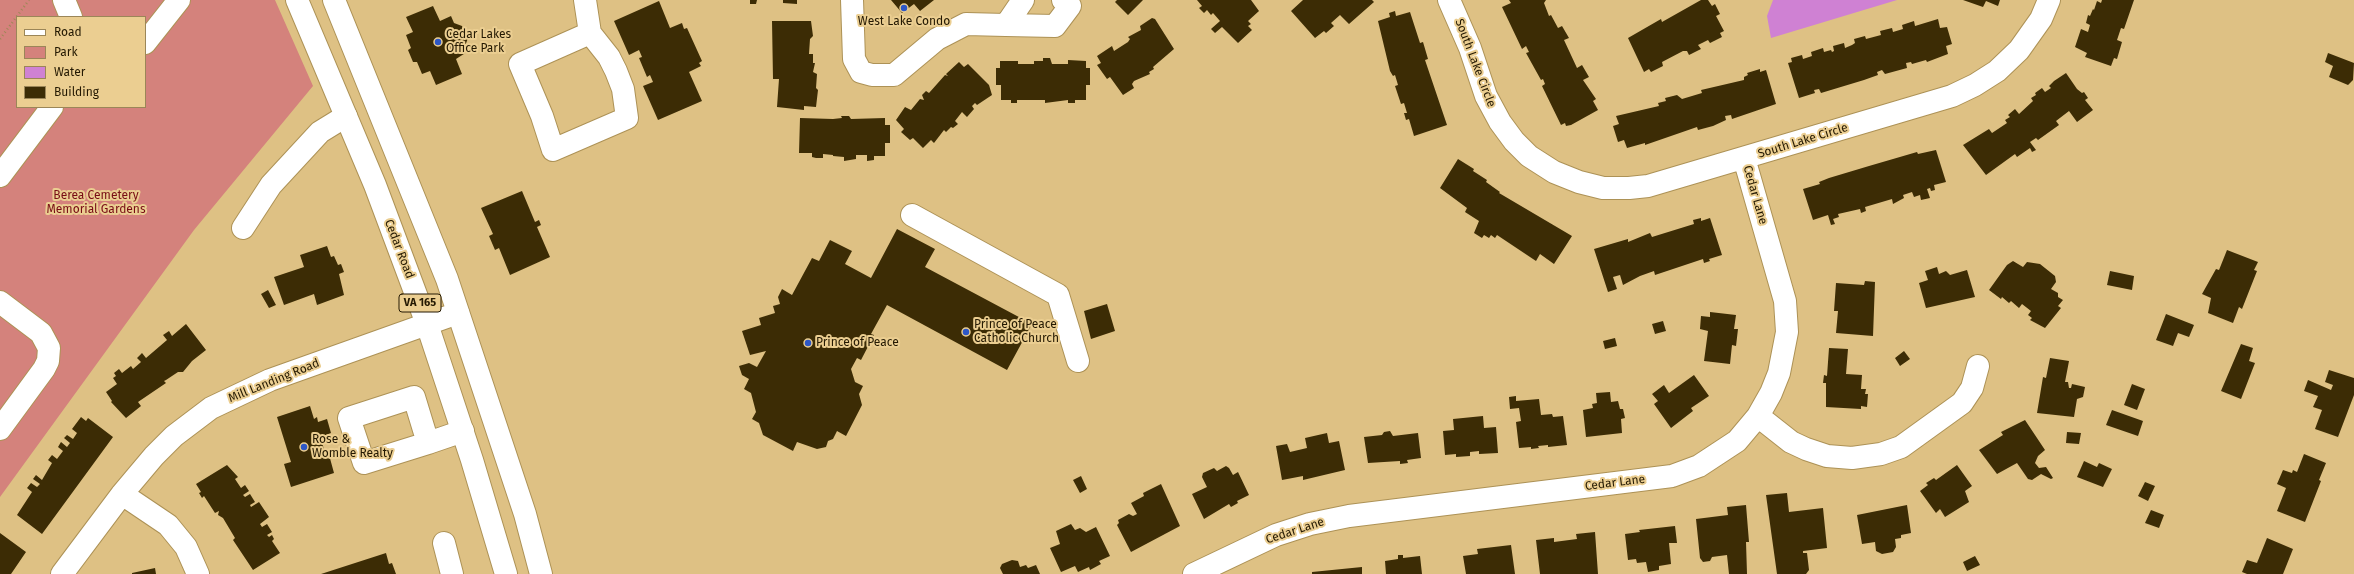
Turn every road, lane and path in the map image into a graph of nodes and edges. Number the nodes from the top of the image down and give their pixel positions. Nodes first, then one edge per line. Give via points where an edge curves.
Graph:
1 (30, 0) edge
2 (64, 0) edge
3 (179, 0) edge
4 (297, 0) edge
5 (314, 0) edge
6 (334, 0) edge
7 (585, 0) edge
8 (852, 0) edge
9 (1024, 0) edge
10 (1063, 0) edge
11 (1449, 0) edge
12 (2049, 0) edge
13 (18, 16) edge
14 (72, 16) edge
15 (16, 18) edge
16 (1006, 25) junction
17 (590, 33) junction
18 (0, 39) edge
19 (146, 42) edge
20 (315, 43) junction
21 (51, 108) edge
22 (346, 116) junction
23 (1744, 158) junction
24 (0, 176) edge
25 (912, 215) dead end
26 (243, 228) dead end
27 (0, 302) edge
28 (458, 313) junction
29 (427, 324) junction
30 (1078, 361) dead end
31 (1978, 366) dead end
32 (1758, 416) junction
33 (0, 429) edge
34 (463, 431) junction
35 (428, 443) dead end
36 (122, 494) junction
37 (444, 543) dead end
38 (62, 574) edge
39 (198, 574) edge
40 (452, 574) edge
41 (506, 574) edge
42 (541, 574) edge
43 (1194, 574) edge

1 - 13 path
2 - 14 street
3 - 19 street
4 - 20 street, Cedar Road / VA 165
5 - 20 street
6 - 28 street, VA 165
7 - 17 street
8 - 16 street via 854,59 861,72 872,75 894,75 937,39 966,24
9 - 16 street
10 - 16 street via 1070,6 1055,26
11 - 23 street, South Lake Circle via 1470,48 1486,96 1500,122 1529,156 1554,172 1603,188 1629,188 1648,186
12 - 23 street, South Lake Circle via 2041,19 2019,50 1997,71 1975,85 1952,96
15 - 18 path
17 - 17 street via 609,57 616,71 623,89 627,118 553,150 520,64
20 - 22 street, Cedar Road / VA 165
21 - 24 street
22 - 26 street via 320,132 270,186
22 - 29 street, Cedar Road / VA 165
23 - 32 street, Cedar Lane via 1785,300 1785,350 1779,373
25 - 30 street via 1058,296
27 - 33 street via 41,333 49,352 44,369
28 - 29 street, Mill Landing Road
28 - 42 street, VA 165 via 525,514
29 - 34 street, Cedar Road / VA 165
29 - 36 street, Mill Landing Road via 270,380 211,408 174,436
31 - 32 street via 1972,388 1962,403 1901,447 1881,454 1852,458 1827,456 1785,438
32 - 43 street, Cedar Lane via 1737,441 1719,454 1699,466 1672,476 1349,516 1310,524 1276,535
34 - 35 street
34 - 41 street, Cedar Road / VA 165
36 - 38 street, Mill Landing Road
36 - 39 street via 168,525 186,546
37 - 40 street

